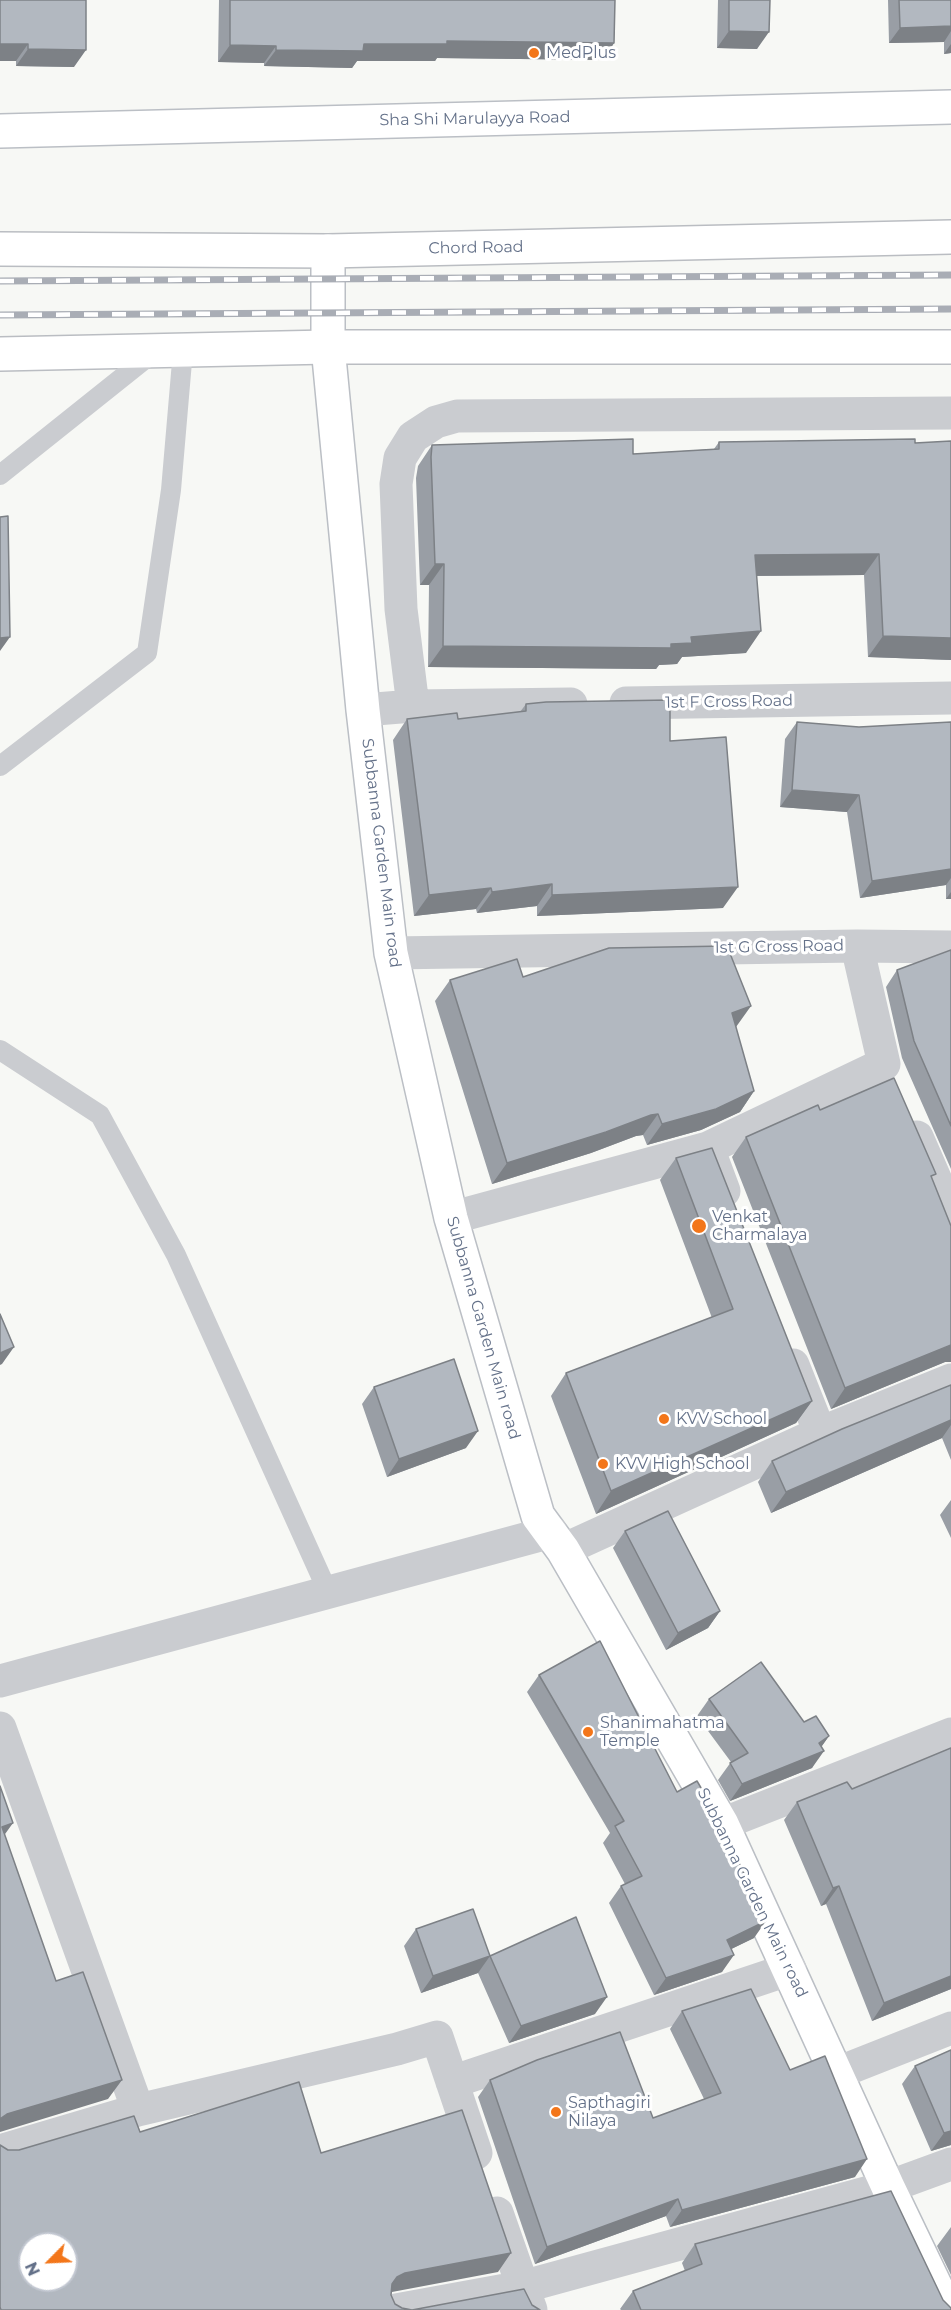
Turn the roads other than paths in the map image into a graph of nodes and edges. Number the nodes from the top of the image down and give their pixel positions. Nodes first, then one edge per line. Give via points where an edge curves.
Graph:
1 (951, 107) edge
2 (0, 130) edge
3 (951, 237) edge
4 (0, 249) edge
5 (328, 251) junction
6 (951, 346) edge
7 (328, 347) junction
8 (170, 350) junction
9 (0, 354) edge
10 (951, 413) edge
11 (0, 475) edge
12 (951, 698) edge
13 (413, 706) junction
14 (363, 710) junction
15 (0, 766) edge
16 (857, 946) junction
17 (951, 947) edge
18 (392, 953) junction
19 (0, 1050) edge
20 (894, 1086) junction
21 (708, 1149) junction
22 (734, 1214) edge
23 (951, 1215) edge
24 (451, 1218) junction
25 (781, 1335) edge
26 (951, 1380) edge
27 (820, 1433) junction
28 (557, 1541) junction
29 (328, 1592) junction
30 (0, 1681) edge
31 (0, 1728) edge
32 (951, 1734) edge
33 (722, 1824) junction
34 (790, 1969) junction
35 (951, 2028) edge
36 (837, 2073) junction
37 (452, 2082) junction
38 (138, 2110) junction
39 (0, 2151) edge
40 (951, 2164) edge
41 (888, 2187) junction
42 (526, 2298) edge
43 (396, 2310) edge
44 (947, 2310) edge

1 - 2 street, Sha Shi Marulayya Road
3 - 5 street, Chord Road
4 - 5 street, Chord Road
5 - 7 street, Subbanna Garden Main road
6 - 7 street
7 - 8 street
7 - 14 street, Subbanna Garden Main road
8 - 9 street
8 - 11 lane
8 - 15 lane via 171,490 147,653
10 - 13 street via 457,416 436,422 413,437 400,458 396,484 401,609
12 - 13 street, 1st F Cross Road
13 - 14 street, 1st F Cross Road
14 - 18 street, Subbanna Garden Main road
16 - 17 street, 1st G Cross Road
16 - 18 street, 1st G Cross Road
16 - 20 street
18 - 24 street, Subbanna Garden Main road
19 - 29 lane via 100,1115 176,1255
20 - 21 street
20 - 23 street
21 - 22 street
21 - 24 street
24 - 28 street, Subbanna Garden Main road via 538,1516
25 - 27 street
26 - 27 street
27 - 28 street
28 - 29 street
28 - 33 street, Subbanna Garden Main road
29 - 30 street
31 - 38 street
32 - 33 street
33 - 34 street, Subbanna Garden Main road
34 - 36 street, Subbanna Garden Main road
34 - 37 street
35 - 36 street
36 - 41 street, Subbanna Garden Main road
37 - 38 street via 437,2037
37 - 42 street
38 - 39 street
40 - 41 street
41 - 42 street
41 - 44 street, Subbanna Garden Main road
42 - 43 street

